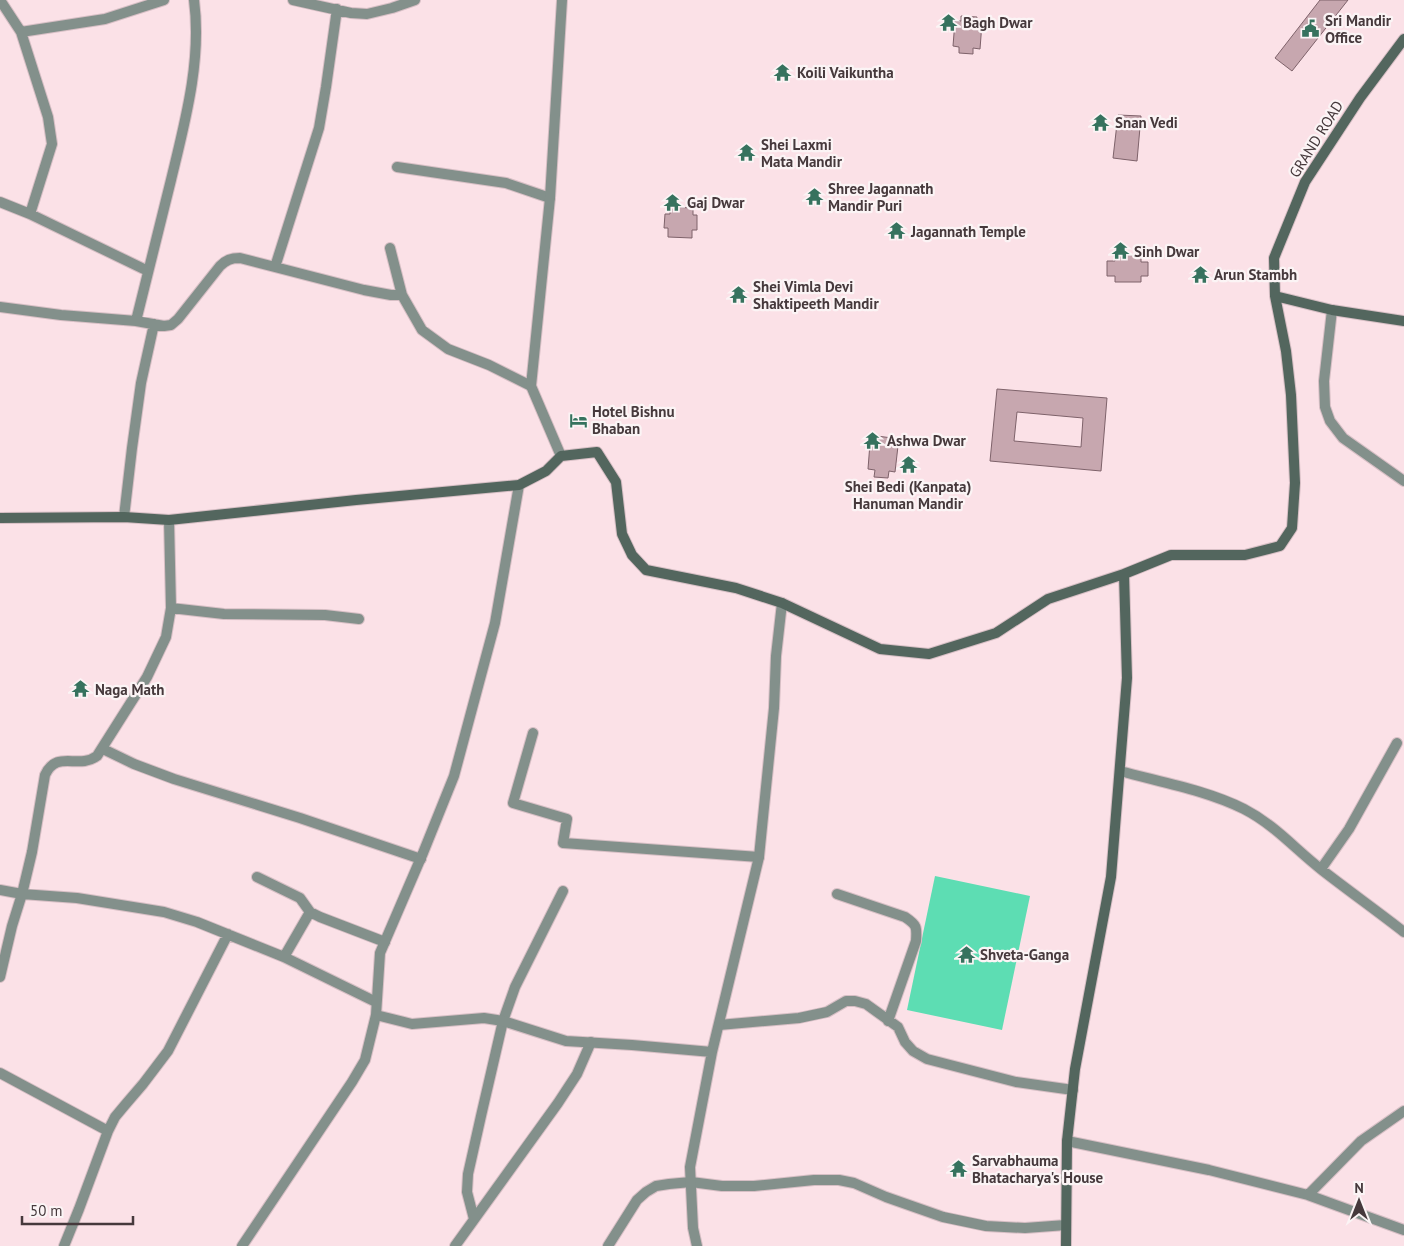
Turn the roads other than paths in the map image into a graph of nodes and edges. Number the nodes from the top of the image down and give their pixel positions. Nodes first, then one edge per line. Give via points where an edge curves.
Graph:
1 (0, 0) edge
2 (164, 0) edge
3 (194, 0) edge
4 (293, 0) edge
5 (347, 0) edge
6 (415, 0) edge
7 (562, 0) edge
8 (341, 10) junction
9 (21, 32) junction
10 (1404, 40) edge
11 (397, 167) dead end
12 (550, 198) junction
13 (0, 202) edge
14 (30, 214) junction
15 (390, 248) dead end
16 (275, 268) junction
17 (148, 271) junction
18 (402, 295) junction
19 (1276, 296) junction
20 (0, 307) edge
21 (1332, 310) junction
22 (136, 321) junction
23 (1404, 321) edge
24 (154, 324) junction
25 (530, 386) junction
26 (561, 456) junction
27 (1404, 481) edge
28 (519, 485) junction
29 (124, 517) junction
30 (0, 518) edge
31 (169, 520) junction
32 (1124, 574) junction
33 (782, 603) junction
34 (171, 608) junction
35 (359, 619) dead end
36 (533, 733) dead end
37 (1397, 743) dead end
38 (103, 749) junction
39 (1120, 771) junction
40 (759, 857) junction
41 (421, 859) junction
42 (1320, 869) junction
43 (257, 877) dead end
44 (0, 890) edge
45 (562, 891) dead end
46 (22, 894) junction
47 (837, 894) dead end
48 (310, 912) junction
49 (1404, 932) edge
50 (228, 934) junction
51 (385, 942) junction
52 (284, 957) junction
53 (0, 977) edge
54 (376, 1002) junction
55 (376, 1015) junction
56 (504, 1021) junction
57 (888, 1021) junction
58 (719, 1025) junction
59 (592, 1042) junction
60 (712, 1052) junction
61 (0, 1073) edge
62 (1073, 1090) junction
63 (1404, 1111) edge
64 (108, 1131) junction
65 (1067, 1141) junction
66 (691, 1182) junction
67 (1308, 1195) junction
68 (474, 1219) junction
69 (1066, 1226) junction
70 (1404, 1230) edge
71 (64, 1246) edge
72 (242, 1246) edge
73 (455, 1246) edge
74 (608, 1246) edge
75 (697, 1246) edge
76 (1066, 1246) edge

1 - 9 street
2 - 9 street via 105,19
3 - 17 street via 193,69 187,111
4 - 8 street
5 - 8 street
6 - 8 street via 367,14
7 - 12 street
8 - 16 street via 319,128
9 - 14 street via 48,117 52,144
10 - 19 main road, GRAND ROAD via 1360,98 1305,182 1274,258
11 - 12 street via 506,183
12 - 25 street
13 - 14 street
14 - 17 street
15 - 18 street
16 - 18 street via 364,290
16 - 24 street via 240,258 225,261 178,320 172,325
17 - 22 street
18 - 25 street via 422,330 448,349
19 - 21 main road
19 - 32 main road, GRAND ROAD via 1291,395 1295,483 1292,528 1280,546 1245,554 1171,554
20 - 22 street
21 - 23 main road
21 - 27 street via 1324,381 1325,407 1330,421 1343,438
22 - 24 street
24 - 29 street via 141,383
25 - 26 street
26 - 28 main road via 546,471
26 - 33 main road, GRAND ROAD via 597,452 616,482 622,534 632,555 646,570 736,588
28 - 31 main road
28 - 41 street via 492,632 454,776
29 - 30 main road
29 - 31 main road
31 - 34 street
32 - 33 main road, GRAND ROAD via 1048,599 996,633 930,654 880,648
32 - 39 main road via 1127,678
33 - 40 street
34 - 35 street via 224,614 325,615
34 - 38 street via 166,637 147,677
36 - 40 street via 514,803 567,819 564,843
37 - 42 street via 1349,829
38 - 41 street via 174,780
38 - 46 street via 91,760 61,760 49,767
39 - 42 street via 1212,796 1244,809 1274,828
39 - 62 main road via 1111,877
40 - 58 street
41 - 51 street
42 - 49 street
43 - 48 street via 300,898
44 - 46 street
45 - 56 street via 515,987
46 - 50 street via 77,898 164,912
46 - 53 street
47 - 57 street via 905,917 914,923 917,930
48 - 51 street
48 - 52 street
50 - 52 street
50 - 64 street via 168,1051 115,1117
51 - 54 street via 380,953
52 - 54 street
54 - 55 street
55 - 56 street via 412,1024 484,1018
55 - 72 street via 364,1060 352,1082
56 - 59 street via 566,1041
56 - 68 street via 468,1174 467,1192
57 - 58 street via 866,1004 846,1001 827,1012 800,1018
57 - 62 street via 898,1027 913,1051 927,1059 1016,1082
58 - 60 street
59 - 60 street
59 - 68 street via 558,1103
60 - 66 street via 690,1168
61 - 64 street
62 - 65 main road
63 - 67 street via 1361,1141
64 - 71 street
65 - 67 street via 1209,1170
65 - 69 main road
66 - 69 street via 754,1186 839,1180 943,1217 986,1226
66 - 74 street via 656,1186 646,1192 637,1200
66 - 75 street
67 - 70 street
68 - 73 street
69 - 76 main road

